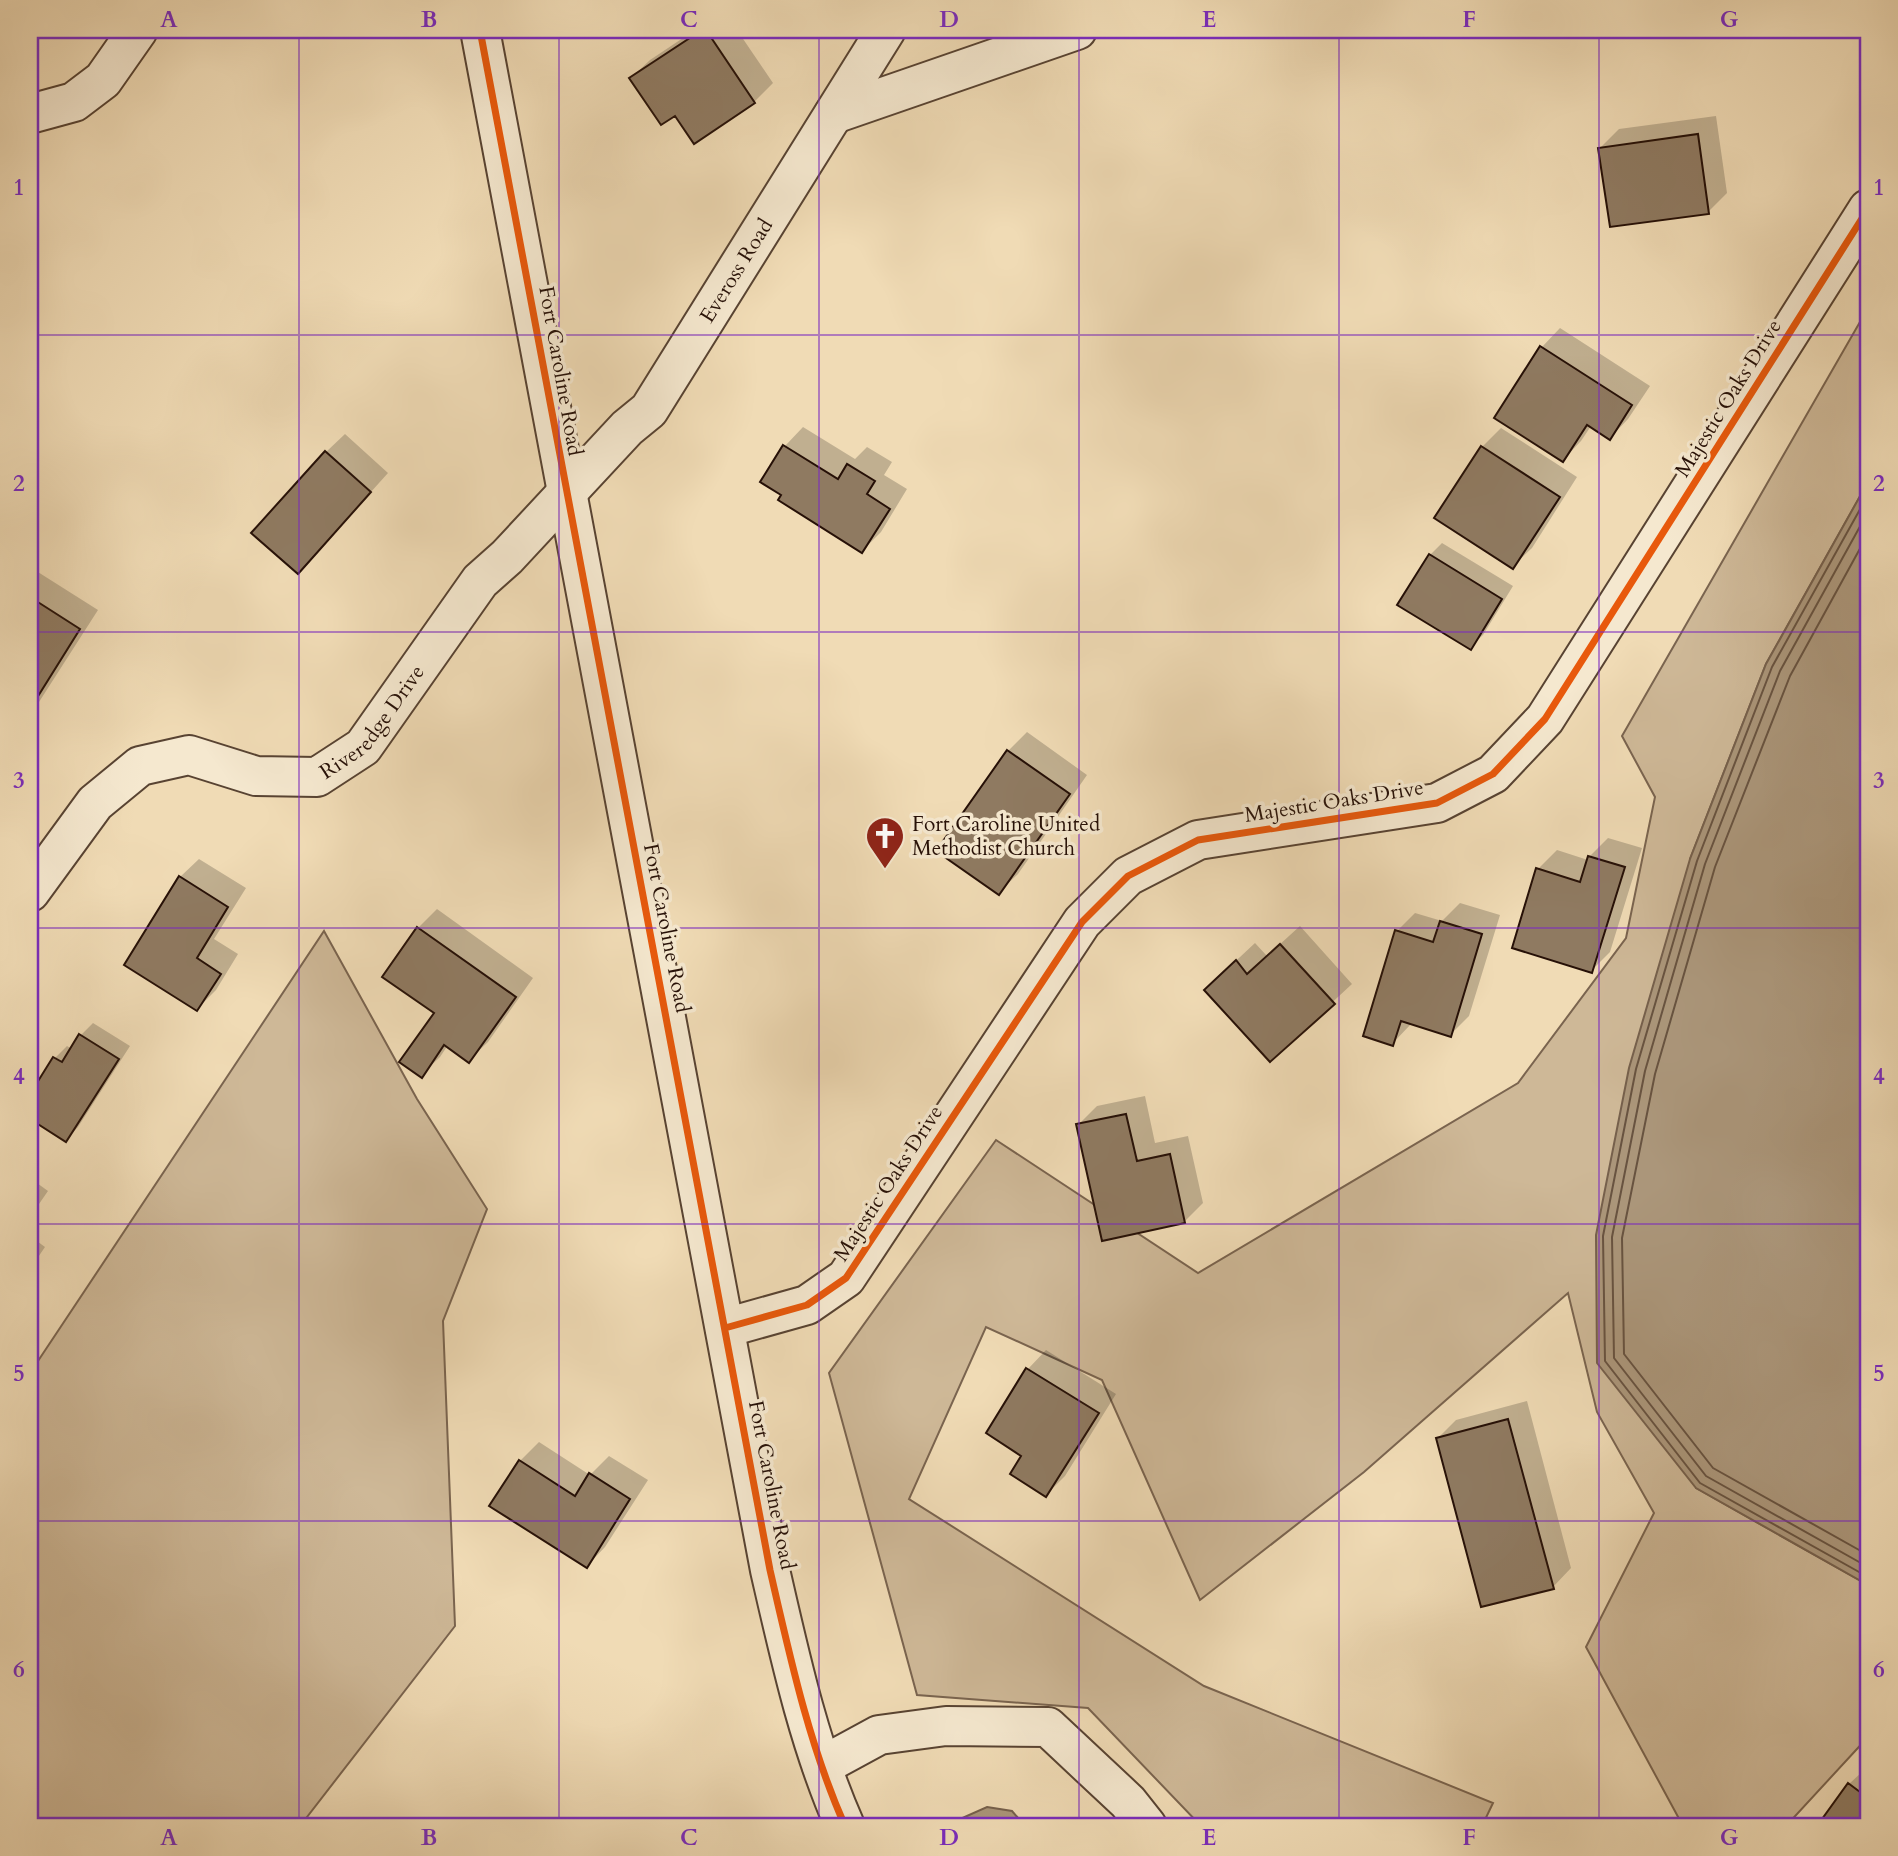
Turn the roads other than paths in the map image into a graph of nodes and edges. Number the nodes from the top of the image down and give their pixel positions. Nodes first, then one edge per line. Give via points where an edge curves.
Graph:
1 (138, 30) edge
2 (480, 30) edge
3 (886, 30) edge
4 (1077, 30) edge
5 (30, 114) edge
6 (834, 114) junction
7 (1868, 209) edge
8 (566, 494) junction
9 (30, 892) edge
10 (725, 1328) junction
11 (822, 1766) junction
12 (845, 1826) edge
13 (1147, 1826) edge

1 - 5 street via 103,80 75,102
2 - 8 street, Fort Caroline Road
3 - 6 street, Eveross Road
4 - 6 street
6 - 8 street, Eveross Road via 649,411 627,428
7 - 10 street, Majestic Oaks Drive via 1545,719 1493,774 1437,803 1198,840 1128,876 1082,922 846,1278 807,1305
8 - 9 street, Riveredge Drive via 480,581 363,747 317,777 256,776 189,755 140,766 95,803
8 - 10 street, Fort Caroline Road
10 - 11 street, Fort Caroline Road via 773,1583 796,1685
11 - 12 street, Fort Caroline Road
11 - 13 street via 879,1735 946,1726 1048,1727 1128,1802

